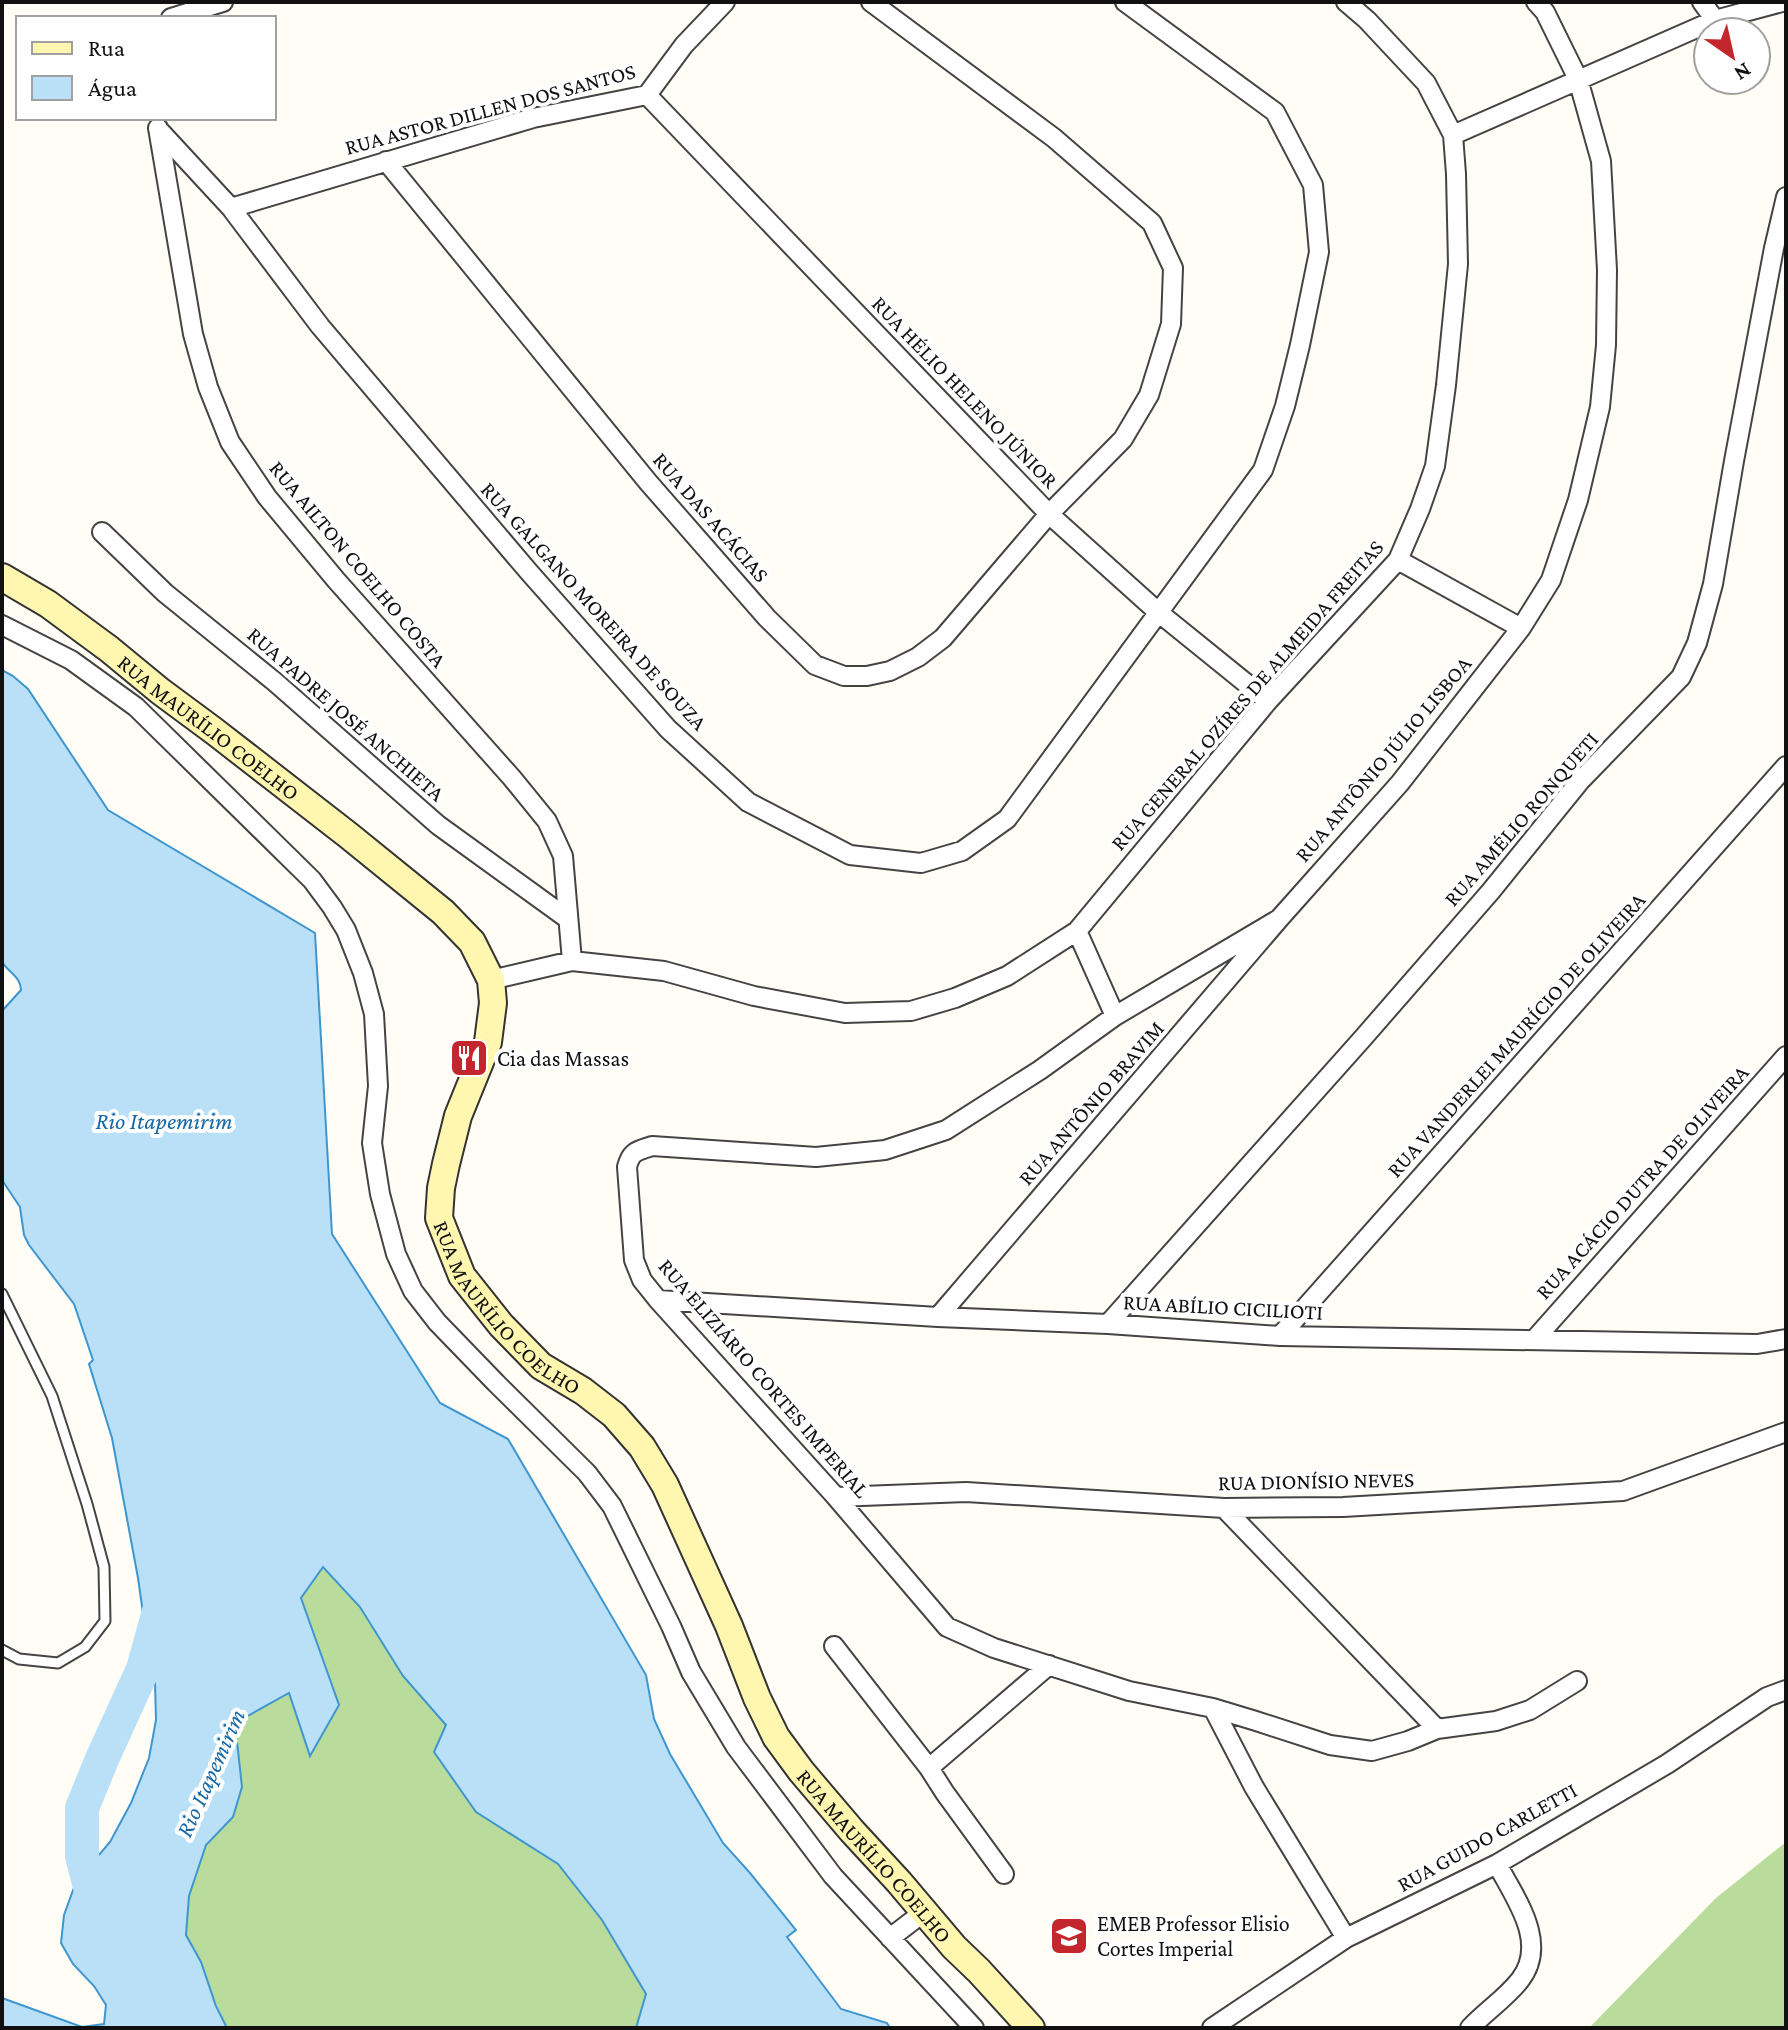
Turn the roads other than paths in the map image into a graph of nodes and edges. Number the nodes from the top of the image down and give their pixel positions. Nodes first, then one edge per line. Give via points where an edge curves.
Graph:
1 (223, 2) edge
2 (725, 2) edge
3 (871, 2) edge
4 (1125, 2) edge
5 (1346, 2) edge
6 (1536, 2) edge
7 (1782, 2) edge
8 (178, 16) edge
9 (1730, 16) edge
10 (1692, 30) edge
11 (1578, 79) junction
12 (647, 95) junction
13 (157, 124) edge
14 (1453, 135) junction
15 (386, 161) junction
16 (1786, 197) edge
17 (231, 208) junction
18 (1786, 233) edge
19 (1774, 248) junction
20 (1049, 514) junction
21 (102, 532) dead end
22 (1398, 560) junction
23 (2, 577) edge
24 (1158, 612) junction
25 (2, 625) edge
26 (1521, 628) junction
27 (1268, 701) junction
28 (1786, 766) edge
29 (568, 919) junction
30 (1279, 919) junction
31 (1077, 931) junction
32 (572, 961) junction
33 (491, 980) junction
34 (1115, 1016) junction
35 (1786, 1056) edge
36 (2, 1294) edge
37 (658, 1300) junction
38 (938, 1317) junction
39 (1108, 1324) junction
40 (1280, 1336) junction
41 (1786, 1339) edge
42 (1534, 1340) junction
43 (1786, 1432) edge
44 (836, 1497) junction
45 (1224, 1508) junction
46 (834, 1646) dead end
47 (2, 1650) edge
48 (1049, 1665) junction
49 (1577, 1681) dead end
50 (1786, 1690) edge
51 (1213, 1708) junction
52 (1437, 1729) junction
53 (929, 1768) junction
54 (1497, 1864) junction
55 (1004, 1874) dead end
56 (924, 1912) junction
57 (890, 1938) junction
58 (1346, 1938) junction
59 (974, 2028) edge
60 (1031, 2028) edge
61 (1212, 2028) edge
62 (1470, 2028) edge

1 - 8 street
2 - 12 street, RUA ASTOR DILLEN DOS SANTOS
3 - 20 street via 1054,138 1152,223 1173,268 1171,324 1149,395 1123,439
4 - 24 street, RUA GALGANO MOREIRA DE SOUZA via 1275,112 1313,185 1319,252 1289,391 1263,470
5 - 14 street, RUA GENERAL OZÍRES DE ALMEIDA FREITAS via 1426,83
6 - 11 street, RUA ANTÔNIO JÚLIO LISBOA
7 - 9 street
10 - 11 street
11 - 14 street
11 - 26 street, RUA ANTÔNIO JÚLIO LISBOA via 1601,161 1607,270 1600,407 1578,500 1551,580
12 - 15 street, RUA ASTOR DILLEN DOS SANTOS via 533,118
12 - 20 street, RUA HÉLIO HELENO JÚNIOR
13 - 17 street, RUA GALGANO MOREIRA DE SOUZA
13 - 29 street, RUA AILTON COELHO COSTA via 193,334 230,442 326,568 547,821 563,856
14 - 22 street, RUA GENERAL OZÍRES DE ALMEIDA FREITAS via 1458,264 1446,385 1435,466
15 - 17 street, RUA ASTOR DILLEN DOS SANTOS
15 - 20 street, RUA DAS ACÁCIAS via 648,482 815,665 844,676 867,676 918,657 943,638
16 - 19 street, RUA AMÉLIO RONQUETI
17 - 24 street, RUA GALGANO MOREIRA DE SOUZA via 320,326 668,729 748,802 850,855 921,863 962,851 1007,819
18 - 19 street, RUA AMÉLIO RONQUETI
19 - 39 street, RUA AMÉLIO RONQUETI via 1713,584 1697,643 1681,677 1580,781 1373,1027
20 - 24 street, RUA HÉLIO HELENO JÚNIOR
21 - 29 street, RUA PADRE JOSÉ ANCHIETA via 165,593 438,825
22 - 26 street
22 - 27 street, RUA GENERAL OZÍRES DE ALMEIDA FREITAS
23 - 33 main road, RUA MAURÍLIO COELHO via 109,649 443,912 472,942
24 - 27 street, RUA HÉLIO HELENO JÚNIOR
25 - 57 street via 71,660 136,707 312,880 332,907 352,944 374,1014 378,1086 372,1143 396,1254 413,1291 437,1322 587,1473 612,1506 691,1672 736,1747 833,1876
26 - 30 street, RUA ANTÔNIO JÚLIO LISBOA via 1400,783
27 - 31 street, RUA GENERAL OZÍRES DE ALMEIDA FREITAS
28 - 40 street, RUA VANDERLEI MAURÍCIO DE OLIVEIRA
29 - 32 street, RUA AILTON COELHO COSTA
30 - 34 street, RUA ELIZIÁRIO CORTES IMPERIAL
30 - 38 street, RUA ANTÔNIO BRAVIM
31 - 32 street, RUA GENERAL OZÍRES DE ALMEIDA FREITAS via 1007,976 911,1011 845,1013 754,996 664,971
31 - 34 street
32 - 33 street, RUA GENERAL OZÍRES DE ALMEIDA FREITAS
33 - 56 main road, RUA MAURÍLIO COELHO via 488,1042 458,1116 441,1188 439,1218 462,1276 541,1366 614,1415 642,1447 665,1485 776,1737
34 - 37 street, RUA ELIZIÁRIO CORTES IMPERIAL via 946,1130 885,1150 816,1157 652,1146 637,1151 627,1167 634,1260
35 - 42 street, RUA ACÁCIO DUTRA DE OLIVEIRA
36 - 47 lane via 52,1396 87,1504 104,1567 105,1621 85,1647 58,1663 19,1659
37 - 38 street, RUA ABÍLIO CICILIOTI
37 - 44 street, RUA ELIZIÁRIO CORTES IMPERIAL
38 - 39 street, RUA ABÍLIO CICILIOTI
39 - 40 street, RUA ABÍLIO CICILIOTI
40 - 42 street, RUA ABÍLIO CICILIOTI
41 - 42 street, RUA ABÍLIO CICILIOTI via 1757,1344
43 - 45 street, RUA DIONÍSIO NEVES via 1623,1491 1382,1506
44 - 45 street, RUA DIONÍSIO NEVES via 966,1492
44 - 48 street, RUA ELIZIÁRIO CORTES IMPERIAL via 947,1627
45 - 52 street
46 - 53 street
48 - 51 street, RUA ELIZIÁRIO CORTES IMPERIAL via 1129,1691
48 - 53 street
49 - 52 street, RUA ELIZIÁRIO CORTES IMPERIAL via 1530,1710
50 - 54 street, RUA GUIDO CARLETTI
51 - 52 street, RUA ELIZIÁRIO CORTES IMPERIAL via 1330,1745 1372,1751
51 - 58 street via 1254,1787
53 - 55 street
54 - 58 street, RUA GUIDO CARLETTI
54 - 62 street via 1526,1918 1530,1964
56 - 57 street
56 - 60 main road, RUA MAURÍLIO COELHO
57 - 59 street
58 - 61 street, RUA GUIDO CARLETTI

